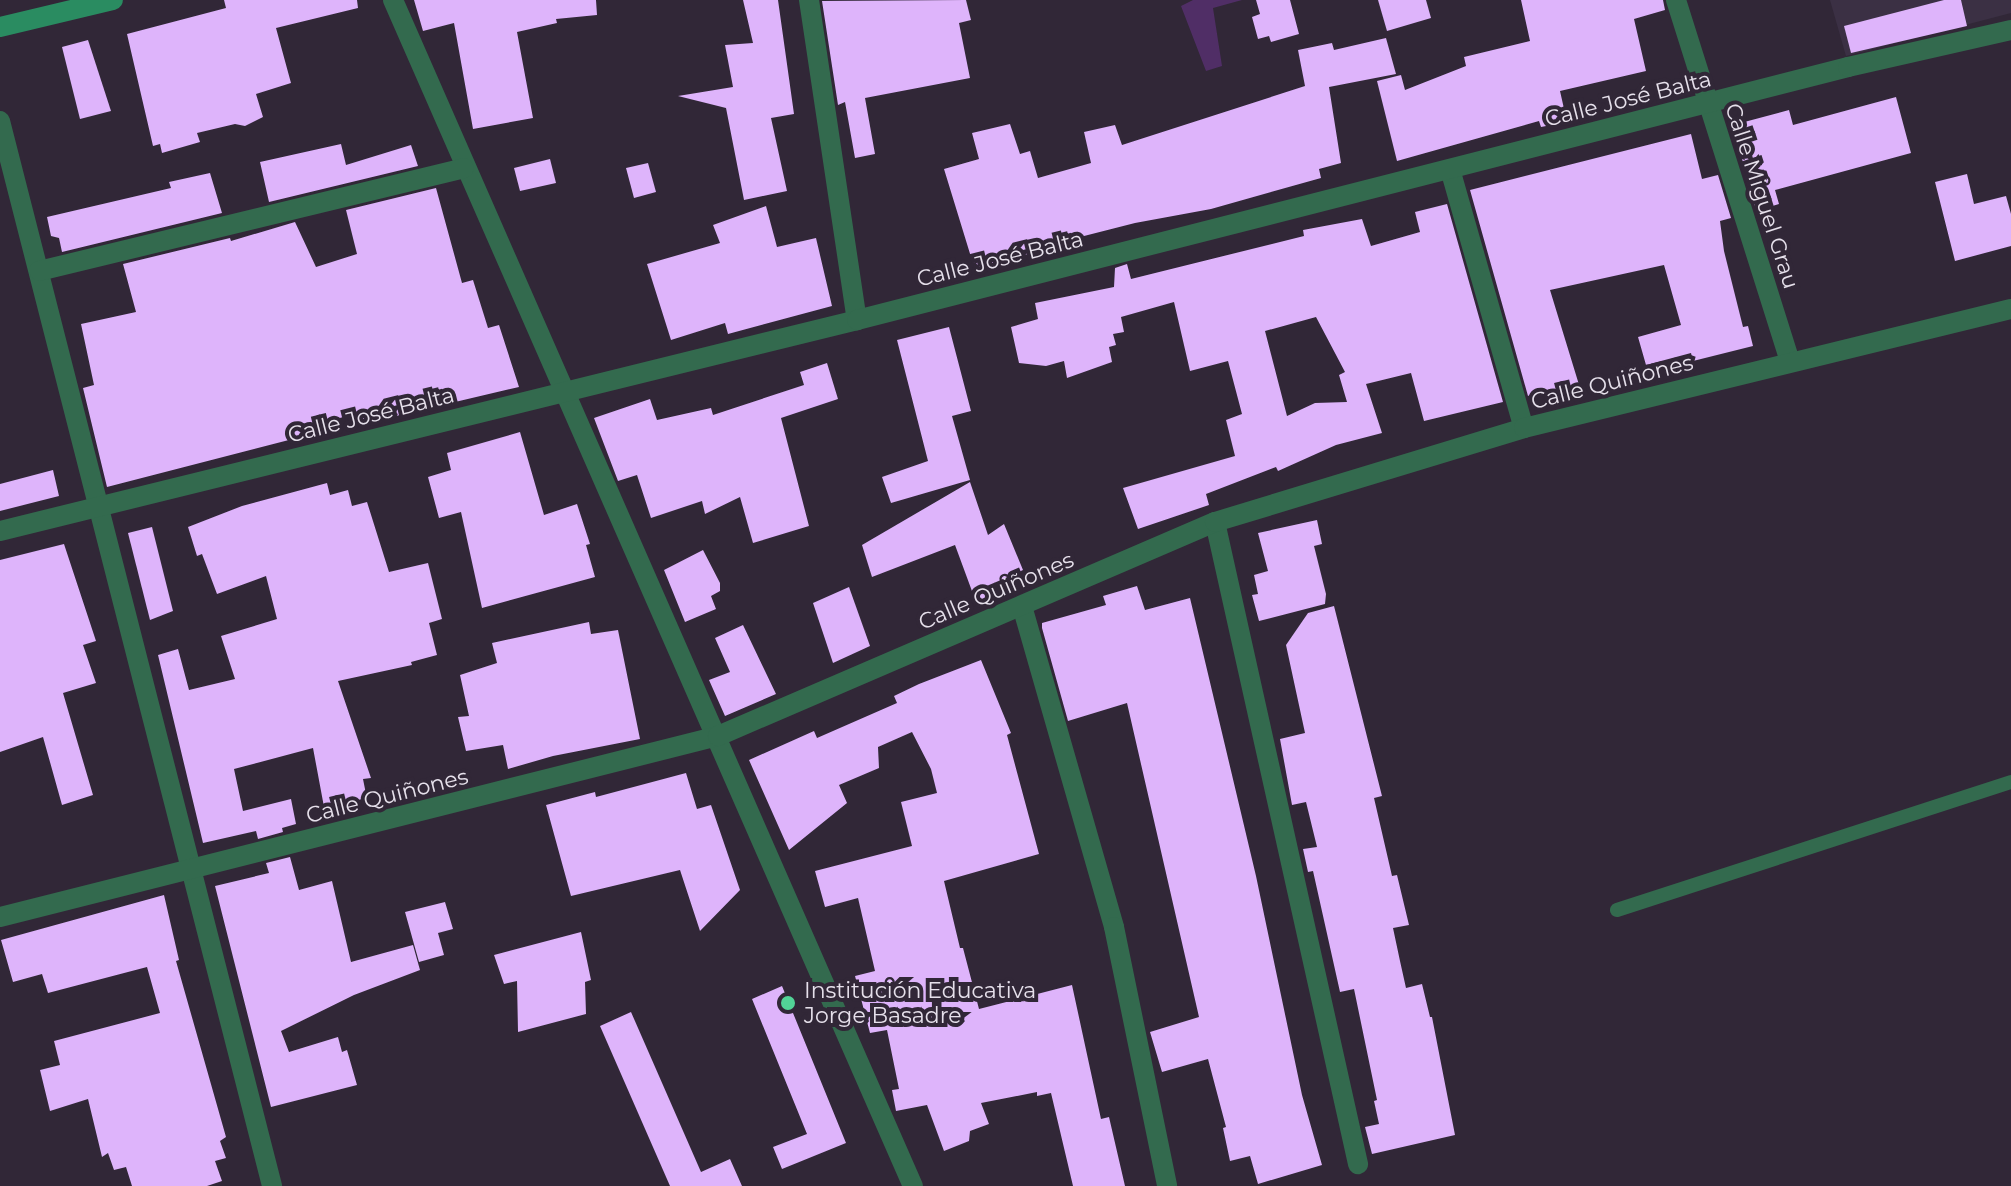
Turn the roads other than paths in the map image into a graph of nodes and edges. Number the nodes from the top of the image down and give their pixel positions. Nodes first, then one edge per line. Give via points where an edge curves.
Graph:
1 (113, 0) edge
2 (393, 0) edge
3 (809, 0) edge
4 (1676, 0) edge
5 (0, 27) edge
6 (2011, 30) edge
7 (1707, 103) junction
8 (0, 121) edge
9 (464, 168) junction
10 (1450, 169) junction
11 (39, 271) junction
12 (2011, 309) edge
13 (857, 320) junction
14 (1790, 361) junction
15 (566, 392) junction
16 (1524, 428) junction
17 (100, 506) junction
18 (1215, 522) junction
19 (0, 531) edge
20 (1022, 606) junction
21 (718, 736) junction
22 (2011, 782) edge
23 (192, 869) junction
24 (1617, 910) dead end
25 (0, 917) edge
26 (1358, 1164) dead end
27 (272, 1186) edge
28 (913, 1186) edge
29 (1167, 1186) edge

1 - 5 main road
2 - 9 street
3 - 13 street
4 - 7 street, Calle Miguel Grau
6 - 7 street, Calle José Balta
7 - 10 street, Calle José Balta
7 - 14 street, Calle Miguel Grau
8 - 11 street
9 - 11 street
9 - 15 street
10 - 13 street, Calle José Balta
10 - 16 street
11 - 17 street
12 - 14 street, Calle Quiñones
13 - 15 street, Calle José Balta
14 - 16 street, Calle Quiñones
15 - 17 street, Calle José Balta
15 - 21 street
16 - 18 street, Calle Quiñones
17 - 19 street, Calle José Balta
17 - 23 street
18 - 20 street, Calle Quiñones
18 - 26 street
20 - 21 street, Calle Quiñones
20 - 29 street via 1114,927
21 - 23 street, Calle Quiñones
21 - 28 street
22 - 24 lane
23 - 25 street, Calle Quiñones
23 - 27 street

